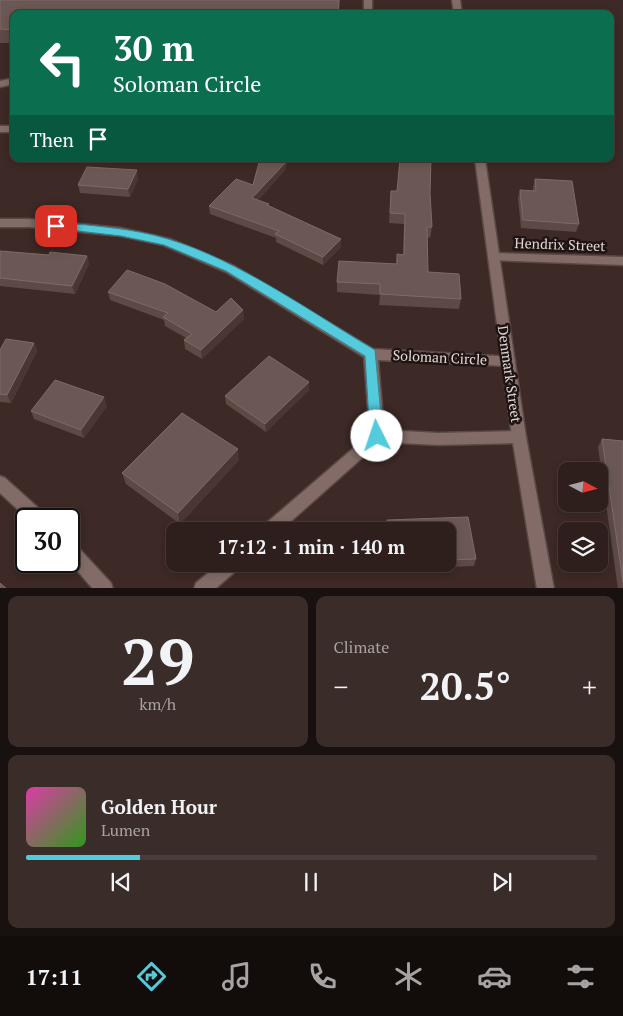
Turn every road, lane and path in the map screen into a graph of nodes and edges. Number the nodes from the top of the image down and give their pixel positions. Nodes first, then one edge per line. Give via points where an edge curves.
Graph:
1 (480, 162) edge
2 (0, 223) edge
3 (495, 257) junction
4 (623, 261) edge
5 (371, 354) junction
6 (508, 361) junction
7 (377, 436) junction
8 (519, 437) junction
9 (0, 483) edge
10 (27, 508) edge
11 (279, 522) edge
12 (80, 560) edge
13 (221, 572) edge
14 (106, 588) edge
15 (202, 588) edge
16 (546, 588) edge

1 - 3 street, Denmark Street
2 - 5 street, Soloman Circle via 121,232 166,242 230,269
3 - 4 street, Hendrix Street
3 - 6 street, Denmark Street
5 - 6 street, Soloman Circle
5 - 7 street
6 - 8 street, Denmark Street
7 - 8 street via 438,439
7 - 11 street
8 - 16 street, Denmark Street
9 - 10 street
12 - 14 street
13 - 15 street

